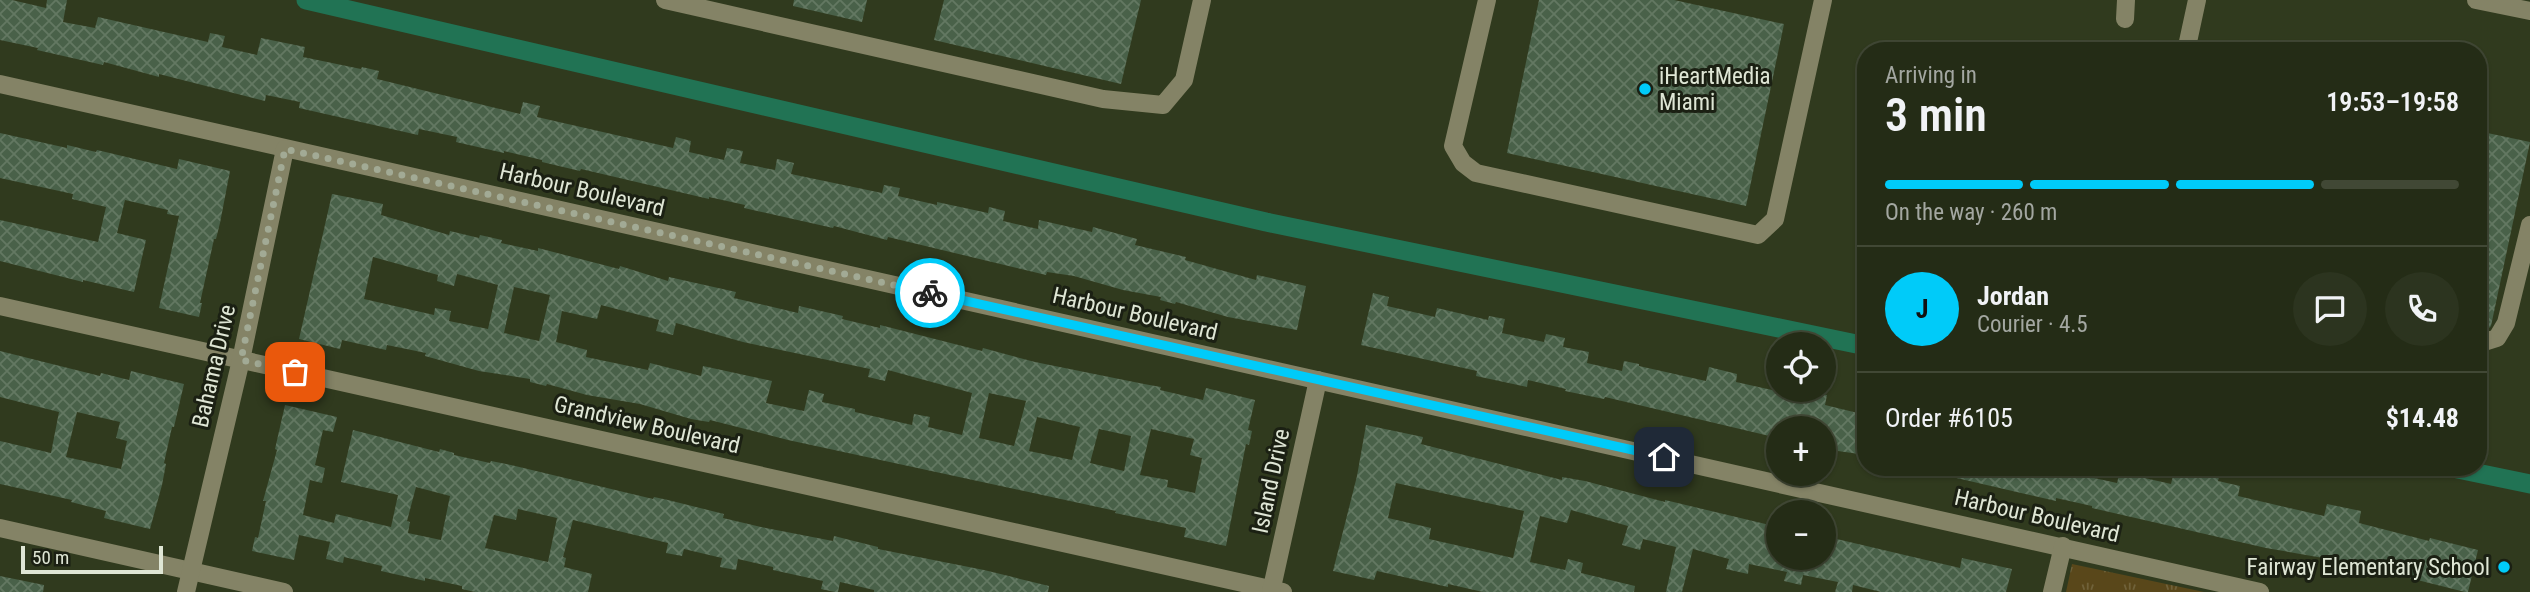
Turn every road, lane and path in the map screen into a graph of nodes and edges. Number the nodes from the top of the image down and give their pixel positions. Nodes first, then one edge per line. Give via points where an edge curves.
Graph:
1 (665, 0) edge
2 (1202, 0) edge
3 (1487, 0) edge
4 (1823, 0) edge
5 (2126, 0) edge
6 (2197, 0) edge
7 (2476, 0) edge
8 (2530, 11) edge
9 (2126, 19) dead end
10 (2188, 42) edge
11 (0, 84) edge
12 (285, 149) junction
13 (2530, 225) edge
14 (0, 306) edge
15 (2487, 341) edge
16 (241, 360) junction
17 (1318, 380) junction
18 (0, 528) edge
19 (2063, 546) junction
20 (191, 571) junction
21 (1276, 591) edge
22 (186, 592) edge
23 (284, 592) edge
24 (2052, 592) edge
25 (2260, 592) edge

1 - 2 street via 1103,99 1163,106 1184,80
3 - 4 street via 1452,146 1463,163 1476,173 1758,235 1775,219
5 - 9 street
6 - 10 street
7 - 8 street
11 - 12 street, Harbour Boulevard
12 - 16 street, Bahama Drive
12 - 17 street, Harbour Boulevard
13 - 15 street via 2506,323 2497,338
14 - 16 street, Grandview Boulevard
16 - 20 street, Bahama Drive
16 - 21 street, Grandview Boulevard
17 - 19 street, Harbour Boulevard
17 - 21 street, Island Drive
18 - 20 street
19 - 24 street
19 - 25 street, Harbour Boulevard
20 - 22 street, Bahama Drive
20 - 23 street

